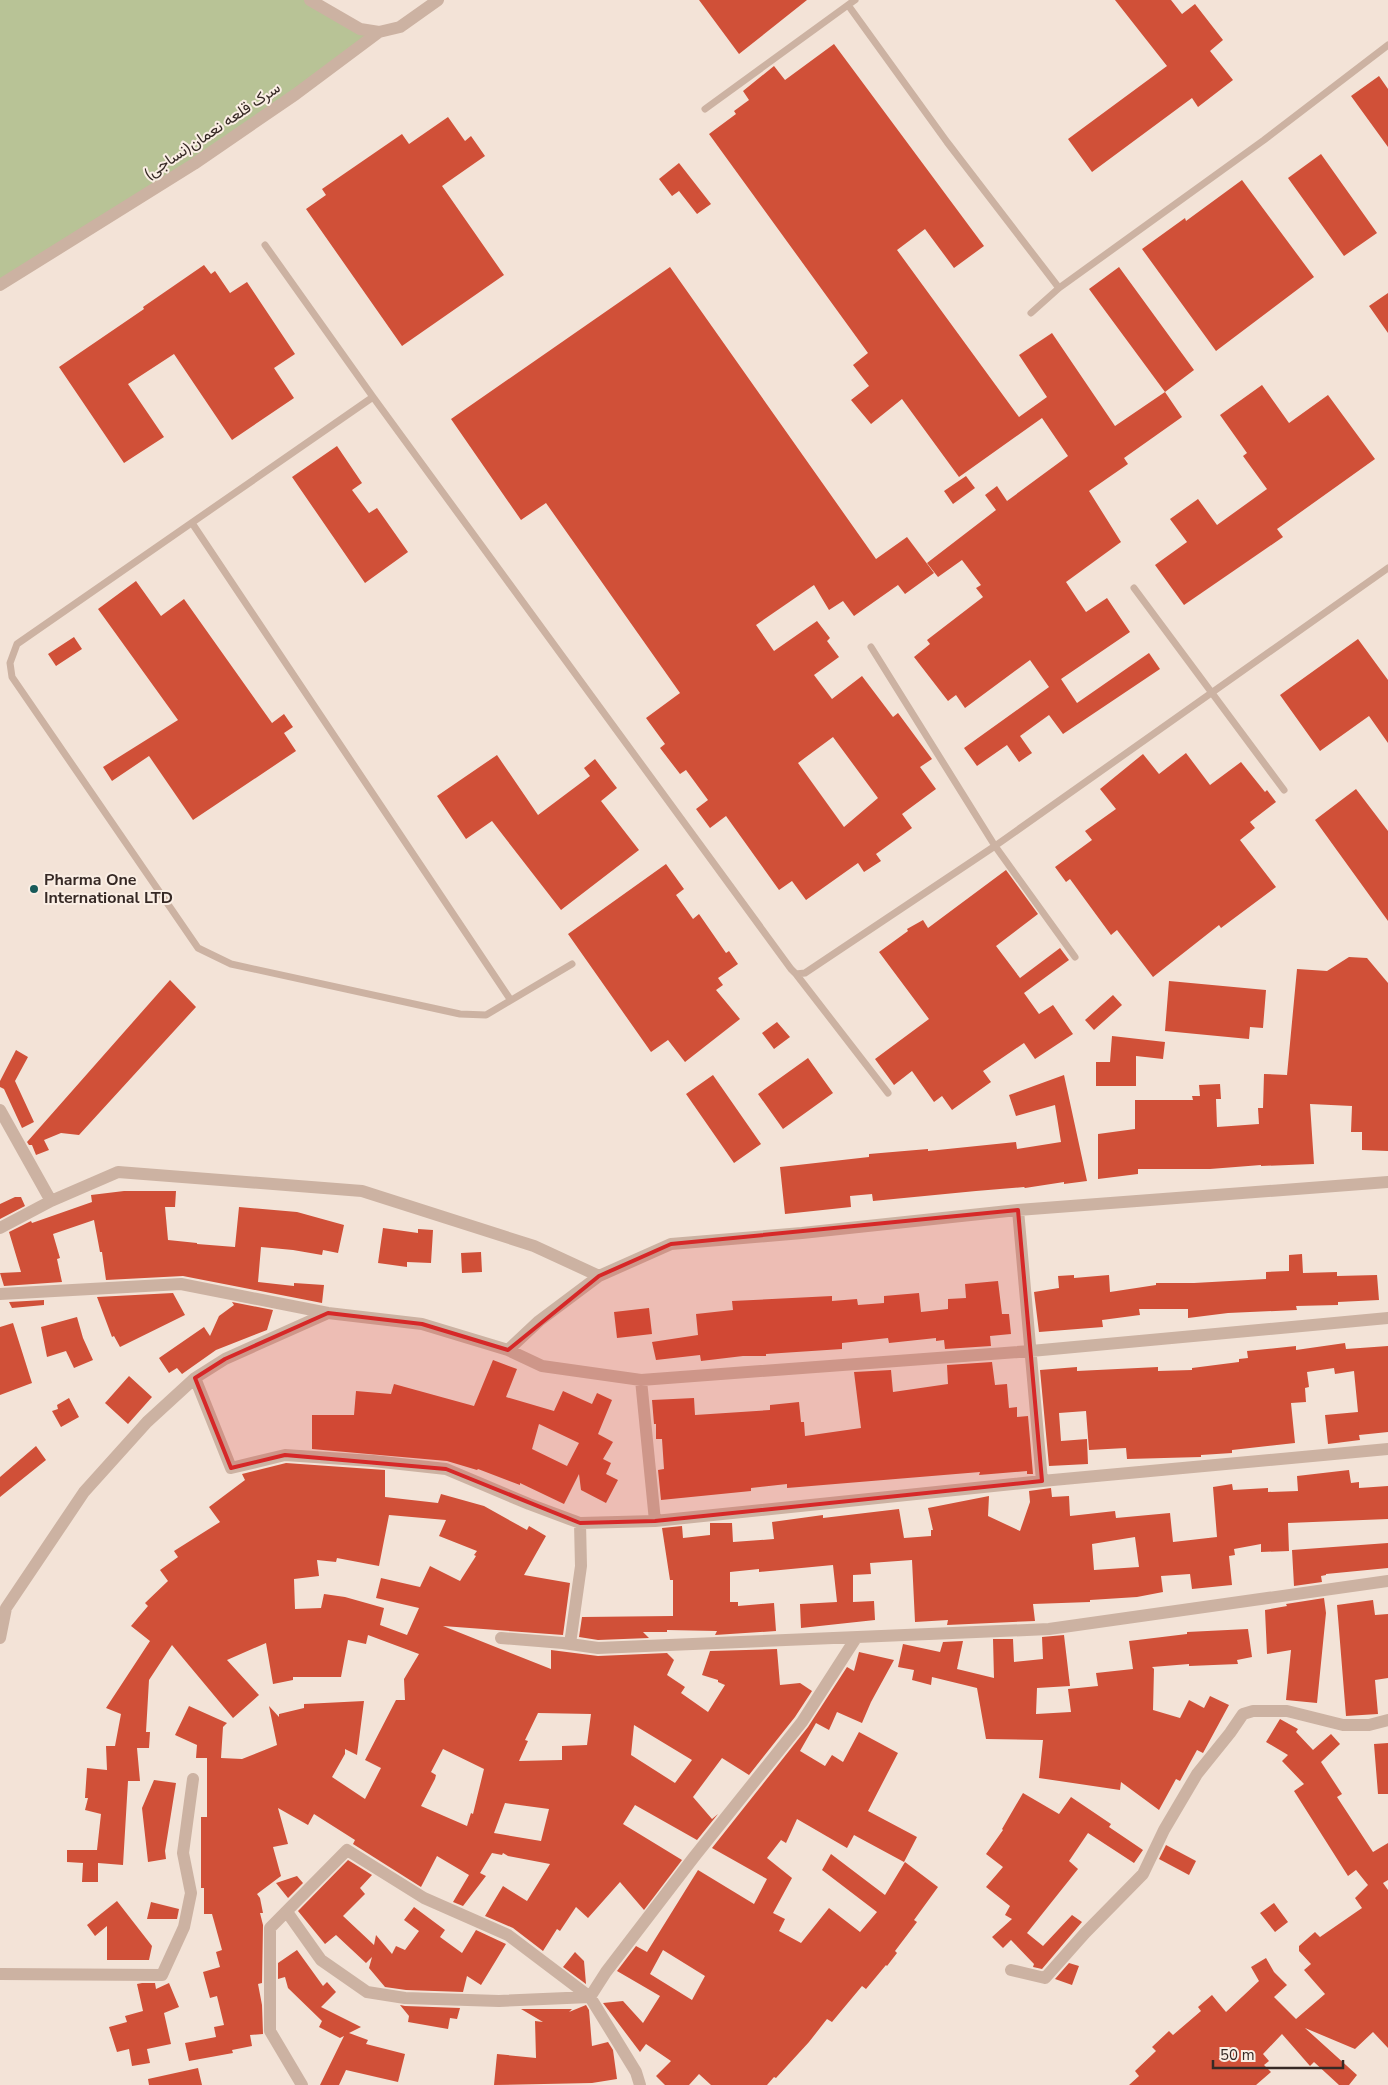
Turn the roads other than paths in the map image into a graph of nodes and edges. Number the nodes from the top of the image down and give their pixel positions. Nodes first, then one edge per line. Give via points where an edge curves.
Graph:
1 (310, 0) edge
2 (438, 0) edge
3 (855, 0) edge
4 (848, 5) junction
5 (379, 32) junction
6 (1388, 45) edge
7 (705, 109) dead end
8 (265, 245) dead end
9 (0, 285) edge
10 (1059, 288) junction
11 (1031, 312) dead end
12 (373, 397) junction
13 (192, 523) junction
14 (1388, 568) edge
15 (1134, 588) dead end
16 (871, 647) dead end
17 (1212, 693) junction
18 (1284, 790) dead end
19 (995, 846) junction
20 (1075, 957) dead end
21 (572, 964) dead end
22 (796, 974) junction
23 (510, 999) junction
24 (888, 1093) dead end
25 (0, 1110) edge
26 (1388, 1182) edge
27 (51, 1201) junction
28 (1018, 1210) junction
29 (0, 1228) edge
30 (599, 1276) junction
31 (0, 1294) edge
32 (328, 1313) junction
33 (1388, 1318) edge
34 (508, 1350) junction
35 (1031, 1351) junction
36 (195, 1378) junction
37 (641, 1380) junction
38 (1388, 1449) edge
39 (1042, 1481) junction
40 (654, 1520) junction
41 (580, 1523) junction
42 (1388, 1581) edge
43 (0, 1638) edge
44 (502, 1638) dead end
45 (856, 1638) junction
46 (570, 1644) junction
47 (1388, 1720) edge
48 (193, 1779) dead end
49 (287, 1912) junction
50 (1010, 1970) dead end
51 (0, 1974) edge
52 (590, 1996) junction
53 (302, 2085) edge
54 (640, 2085) edge

1 - 5 street via 360,29
2 - 5 street, سرک قلعه نعمان(نساجی) via 400,27
3 - 4 lane
4 - 7 lane
4 - 10 lane via 947,142
5 - 9 street, سرک قلعه نعمان(نساجی) via 194,164
6 - 10 lane via 1264,140
8 - 12 lane
10 - 11 lane
12 - 13 lane
12 - 22 lane
13 - 23 lane
13 - 23 lane via 17,644 10,663 12,677 198,948 231,964 460,1014 486,1015
14 - 17 lane
15 - 17 lane
16 - 19 lane
17 - 18 lane
17 - 19 lane
19 - 20 lane
19 - 22 lane via 804,973
21 - 23 lane
22 - 24 lane
25 - 27 street
26 - 28 street
27 - 29 street
27 - 30 street via 118,1172 362,1191 534,1246
28 - 30 street via 671,1244
28 - 35 street
30 - 34 street via 539,1321
31 - 32 street via 181,1284
32 - 34 street via 422,1324
32 - 36 street via 225,1358
33 - 35 street
34 - 37 street via 542,1366
35 - 37 street
35 - 39 street
36 - 41 street via 231,1468 285,1455 446,1469
36 - 43 street via 147,1422 84,1492 6,1608
37 - 40 street
38 - 39 street
39 - 40 street
40 - 41 street
41 - 46 street via 582,1566
42 - 45 street via 1049,1629
44 - 46 street
45 - 46 street via 598,1648
45 - 52 street via 802,1722 694,1857
47 - 50 street via 1369,1725 1343,1725 1287,1711 1243,1714 1198,1774 1164,1830 1143,1874 1045,1978
48 - 51 street via 183,1852 191,1893 184,1927 162,1975
49 - 52 street via 321,1960 367,1992 405,1998 499,2001
49 - 52 street via 347,1850 424,1898 508,1935
49 - 53 street via 270,1928 270,2030
52 - 54 street via 636,2072

